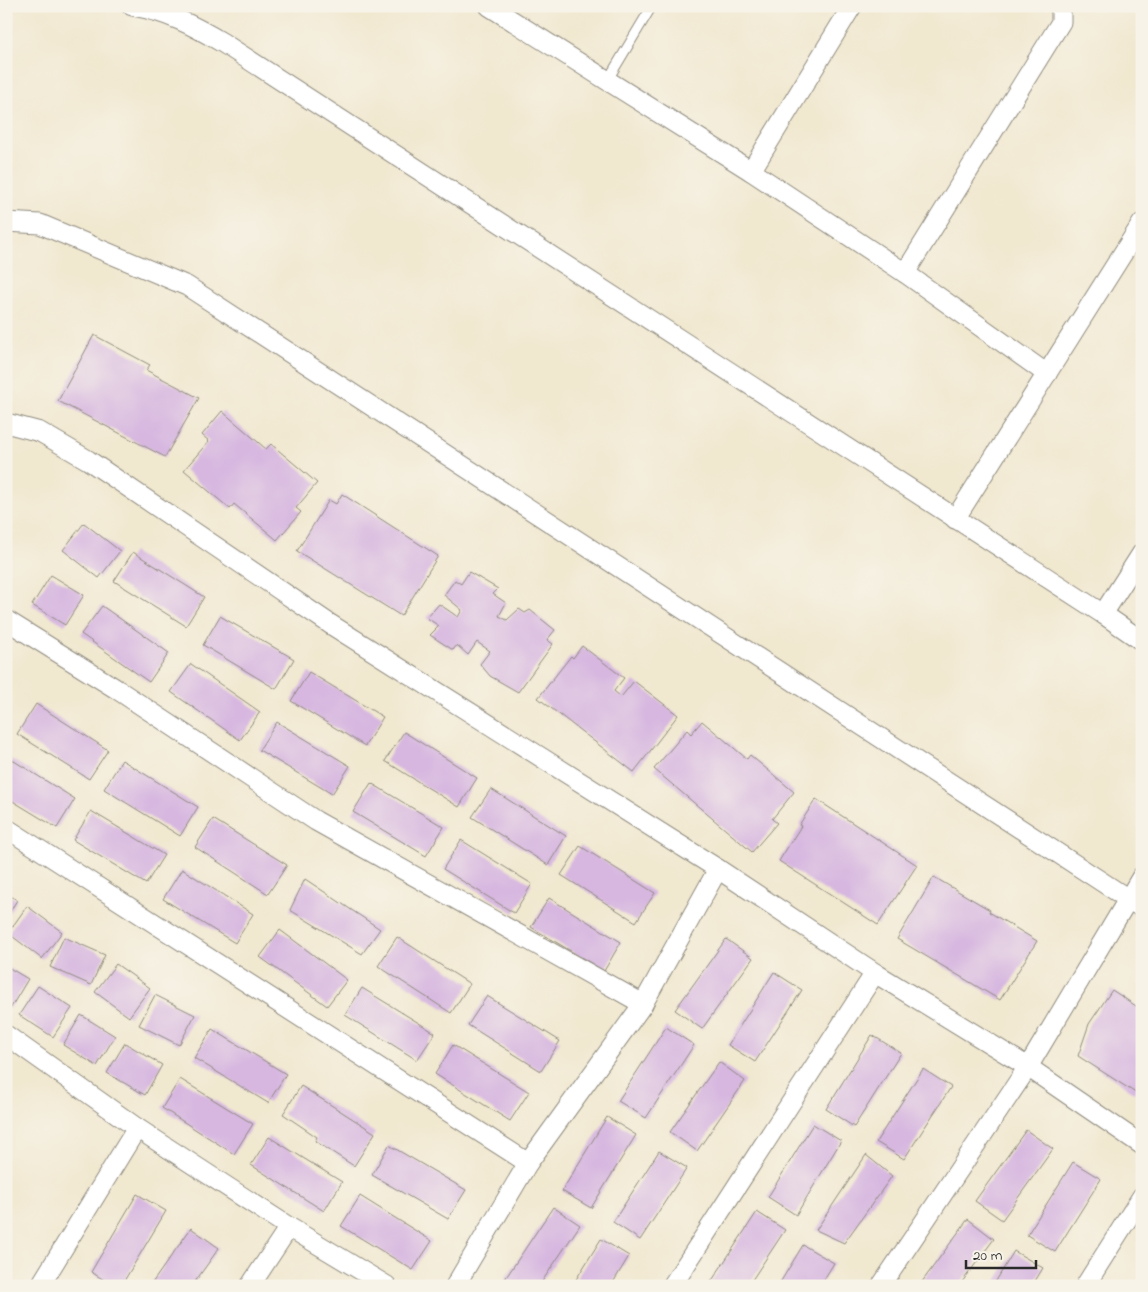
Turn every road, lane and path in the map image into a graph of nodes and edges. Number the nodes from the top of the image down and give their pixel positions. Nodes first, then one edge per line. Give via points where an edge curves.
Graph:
1 (132, 6) edge
2 (488, 6) edge
3 (652, 6) edge
4 (852, 6) edge
5 (1061, 6) edge
6 (607, 81) junction
7 (751, 171) junction
8 (6, 222) edge
9 (1142, 223) edge
10 (905, 273) junction
11 (1047, 374) junction
12 (6, 423) edge
13 (955, 518) junction
14 (1142, 554) edge
15 (1104, 614) junction
16 (6, 620) edge
17 (1142, 641) edge
18 (6, 828) edge
19 (718, 869) junction
20 (1142, 876) edge
21 (1135, 904) edge
22 (875, 973) junction
23 (643, 1004) junction
24 (6, 1035) edge
25 (1028, 1067) junction
26 (137, 1128) junction
27 (1142, 1145) edge
28 (528, 1164) junction
29 (1142, 1196) edge
30 (289, 1227) junction
31 (40, 1286) edge
32 (250, 1286) edge
33 (387, 1286) edge
34 (455, 1286) edge
35 (672, 1286) edge
36 (881, 1286) edge
37 (1085, 1286) edge

1 - 13 street via 153,9 189,23 223,44
2 - 6 street
3 - 6 lane
4 - 7 street
5 - 10 street via 1061,22
6 - 7 street
7 - 10 street
8 - 21 street via 40,224 187,286
9 - 11 street
10 - 11 street
11 - 13 street
12 - 19 street via 40,432 88,460 330,624
13 - 15 street
14 - 15 street
15 - 17 street
16 - 23 street via 316,821
18 - 28 street
19 - 22 street
19 - 23 street
20 - 21 street
21 - 25 street
22 - 25 street
22 - 35 street
23 - 28 street
24 - 26 street
25 - 27 street
25 - 36 street
26 - 30 street
26 - 31 street
28 - 34 street
29 - 37 street
30 - 32 street
30 - 33 street

